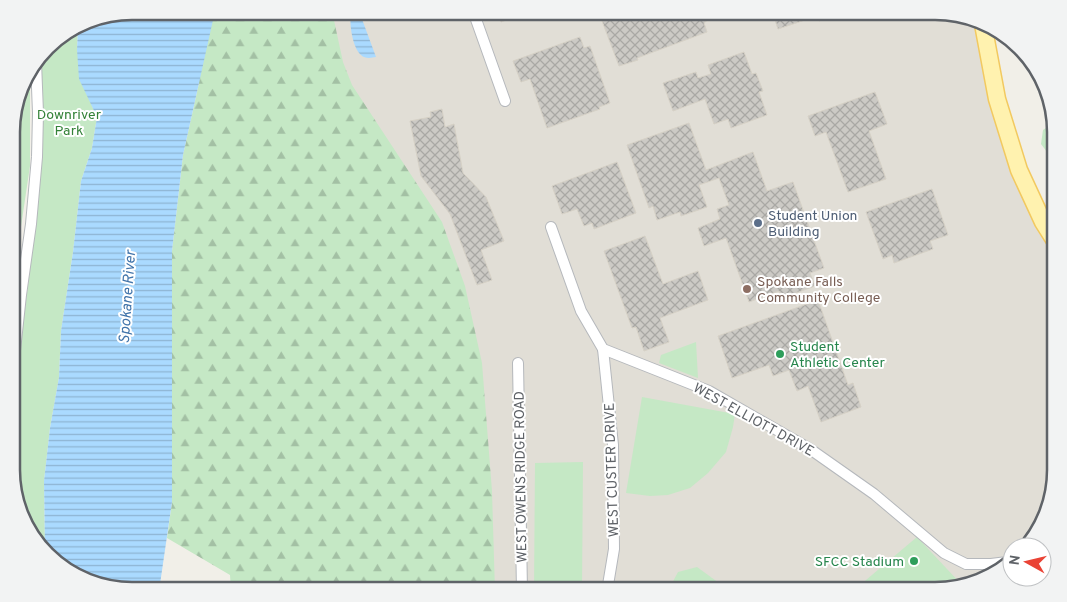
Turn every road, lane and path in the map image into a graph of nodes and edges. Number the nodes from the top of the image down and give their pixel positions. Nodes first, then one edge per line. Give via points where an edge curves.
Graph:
1 (476, 20) edge
2 (985, 32) edge
3 (36, 75) edge
4 (505, 100) dead end
5 (551, 227) dead end
6 (1047, 228) edge
7 (20, 304) edge
8 (603, 349) junction
9 (518, 363) dead end
10 (997, 563) edge
11 (522, 582) edge
12 (608, 582) edge

1 - 4 street
2 - 6 main road via 997,98 1018,170
3 - 7 street via 37,157 32,224
5 - 8 street via 581,311
8 - 10 street, WEST ELLIOTT DRIVE via 709,391 810,449 874,494 944,553 966,564
8 - 12 street, WEST CUSTER DRIVE via 613,445 614,549
9 - 11 street, WEST OWENS RIDGE ROAD

